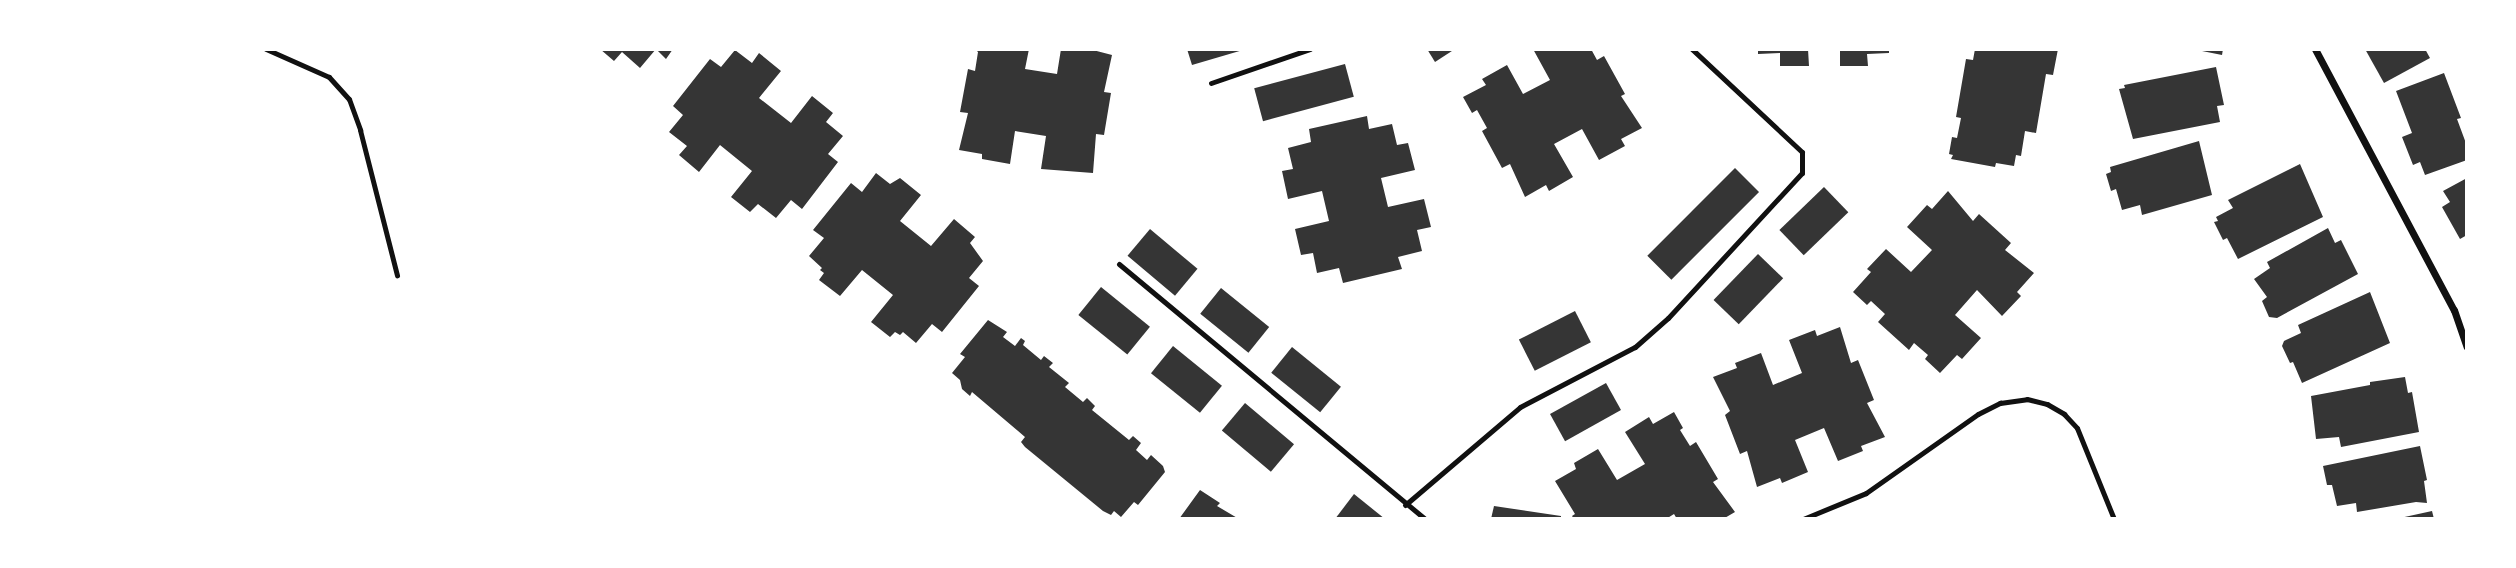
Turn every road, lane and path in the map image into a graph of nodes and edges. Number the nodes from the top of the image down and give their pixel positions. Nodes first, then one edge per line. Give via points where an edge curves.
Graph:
1 (267, 49) edge
2 (1310, 49) edge
3 (1692, 49) edge
4 (2315, 49) edge
5 (1211, 83) dead end
6 (1119, 264) dead end
7 (397, 275) dead end
8 (2467, 347) edge
9 (1405, 505) junction
10 (1425, 519) edge
11 (1803, 519) edge
12 (2114, 519) edge

1 - 7 lane via 329,77 349,99
2 - 5 lane
3 - 9 lane via 1802,152 1802,173 1668,318 1635,347 1520,407
4 - 8 street via 2454,310
6 - 9 lane
9 - 10 lane
11 - 12 lane via 1866,493 1978,414 2000,403 2027,399 2047,404 2077,428

